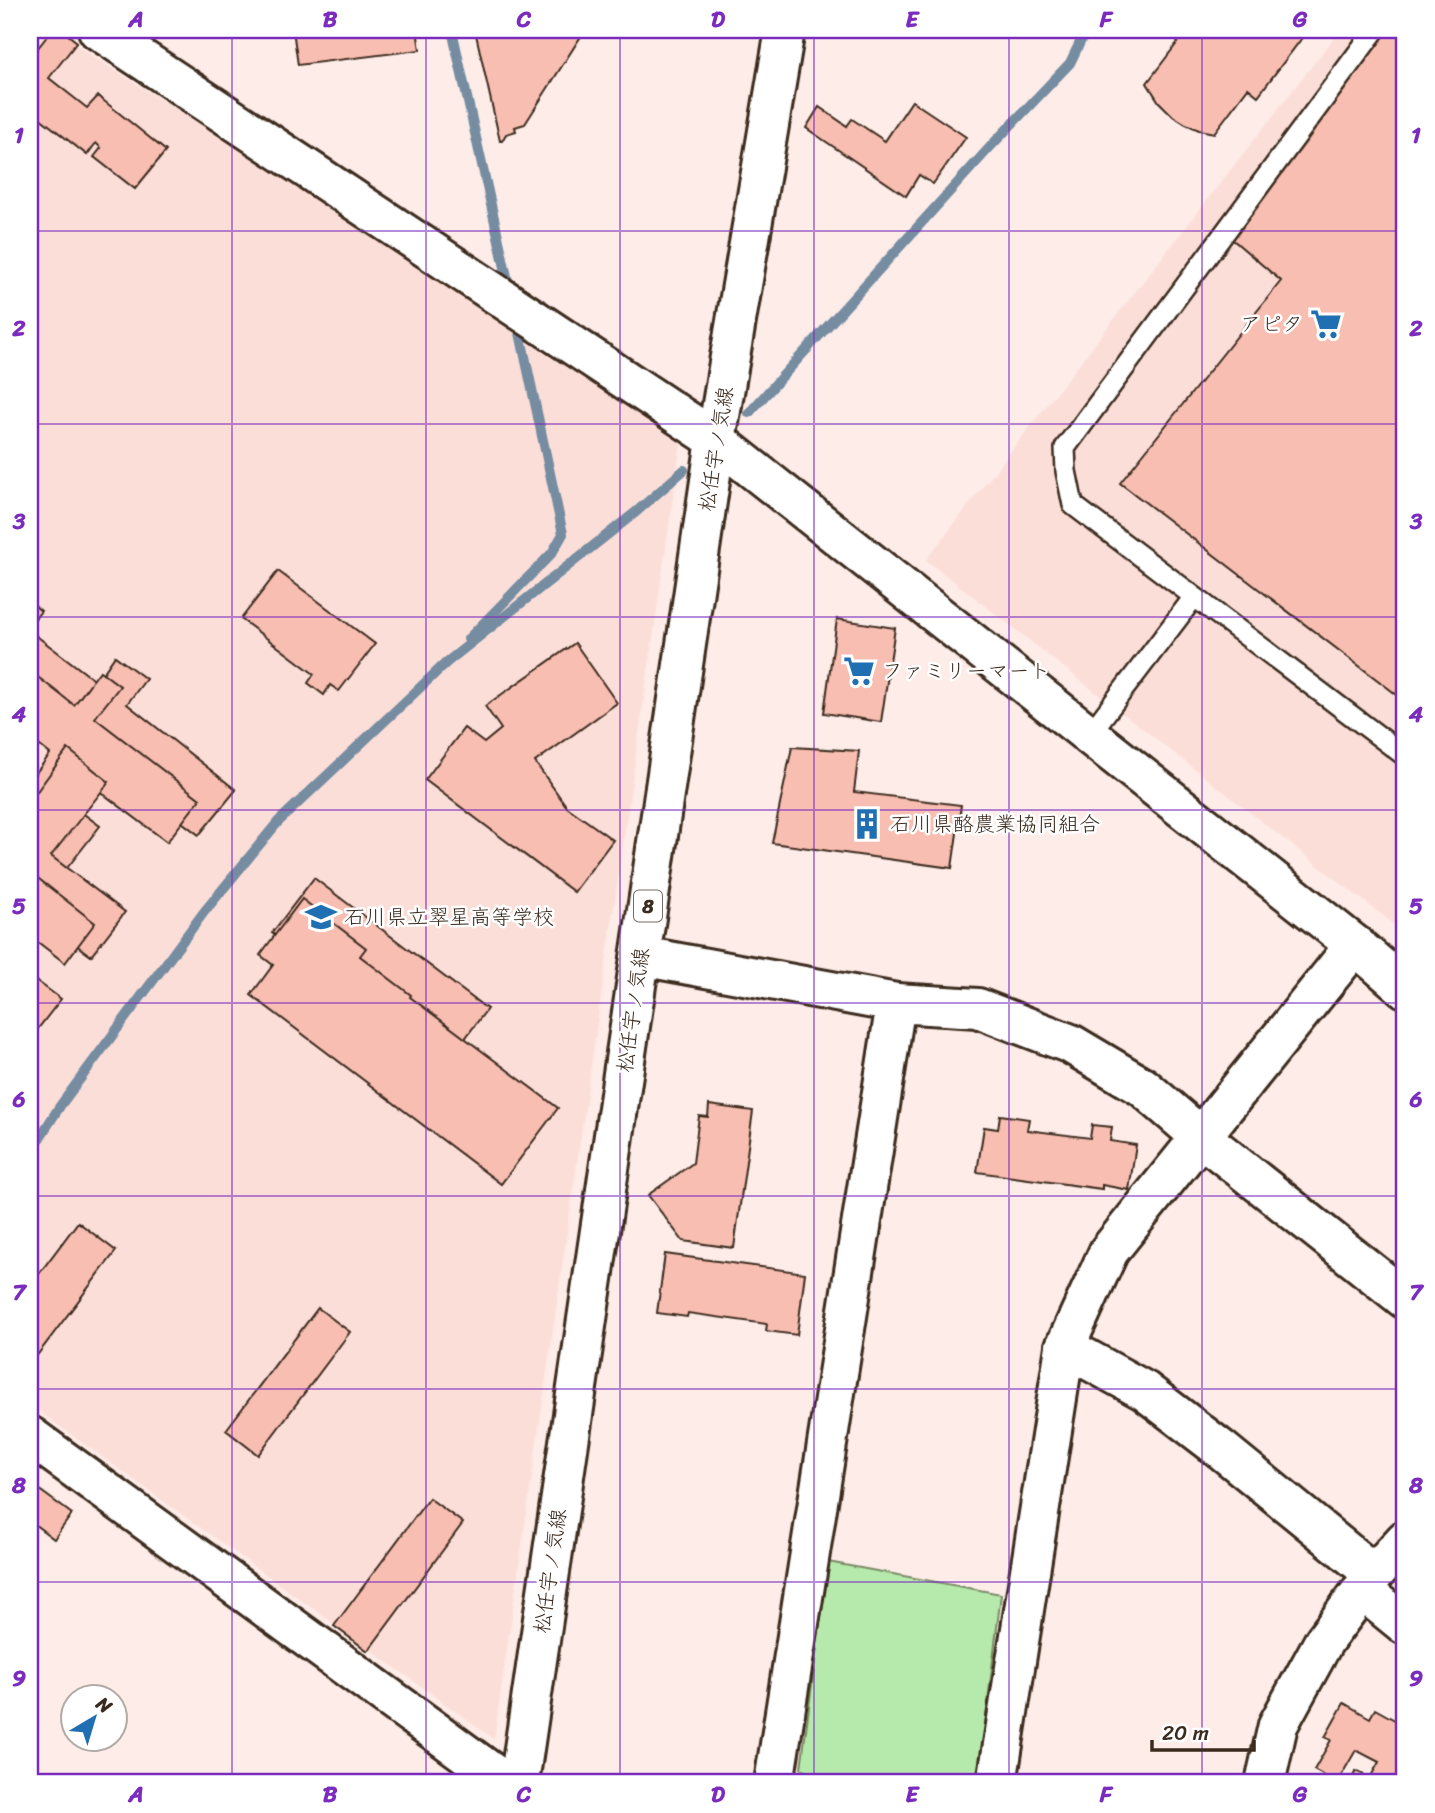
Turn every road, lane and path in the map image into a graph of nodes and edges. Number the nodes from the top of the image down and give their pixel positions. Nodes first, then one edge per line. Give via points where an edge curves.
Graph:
1 (98, 30) edge
2 (785, 30) edge
3 (1375, 30) edge
4 (716, 440) junction
5 (1194, 597) junction
6 (1088, 735) junction
7 (1405, 756) edge
8 (1355, 945) junction
9 (640, 956) junction
10 (1405, 988) edge
11 (896, 1003) junction
12 (1201, 1137) junction
13 (1405, 1299) edge
14 (1065, 1347) junction
15 (30, 1436) edge
16 (1405, 1540) edge
17 (1368, 1582) junction
18 (1405, 1625) edge
19 (506, 1783) edge
20 (519, 1783) edge
21 (774, 1783) edge
22 (997, 1783) edge
23 (1265, 1783) edge

1 - 4 street
2 - 4 street, 松任宇ノ気線 / 8
3 - 5 lane via 1065,448 1073,505
4 - 6 street
4 - 9 street, 松任宇ノ気線 / 8
5 - 6 lane
5 - 7 lane
6 - 8 street
8 - 10 street
8 - 12 street
9 - 11 street
9 - 20 street, 松任宇ノ気線 / 8
11 - 12 street via 978,1008 1072,1044 1143,1087
11 - 21 street
12 - 13 street
12 - 14 street via 1109,1251
14 - 17 street via 1145,1391 1222,1450
14 - 22 street
15 - 19 street
16 - 17 street
17 - 18 street
17 - 23 street via 1324,1641 1278,1725

